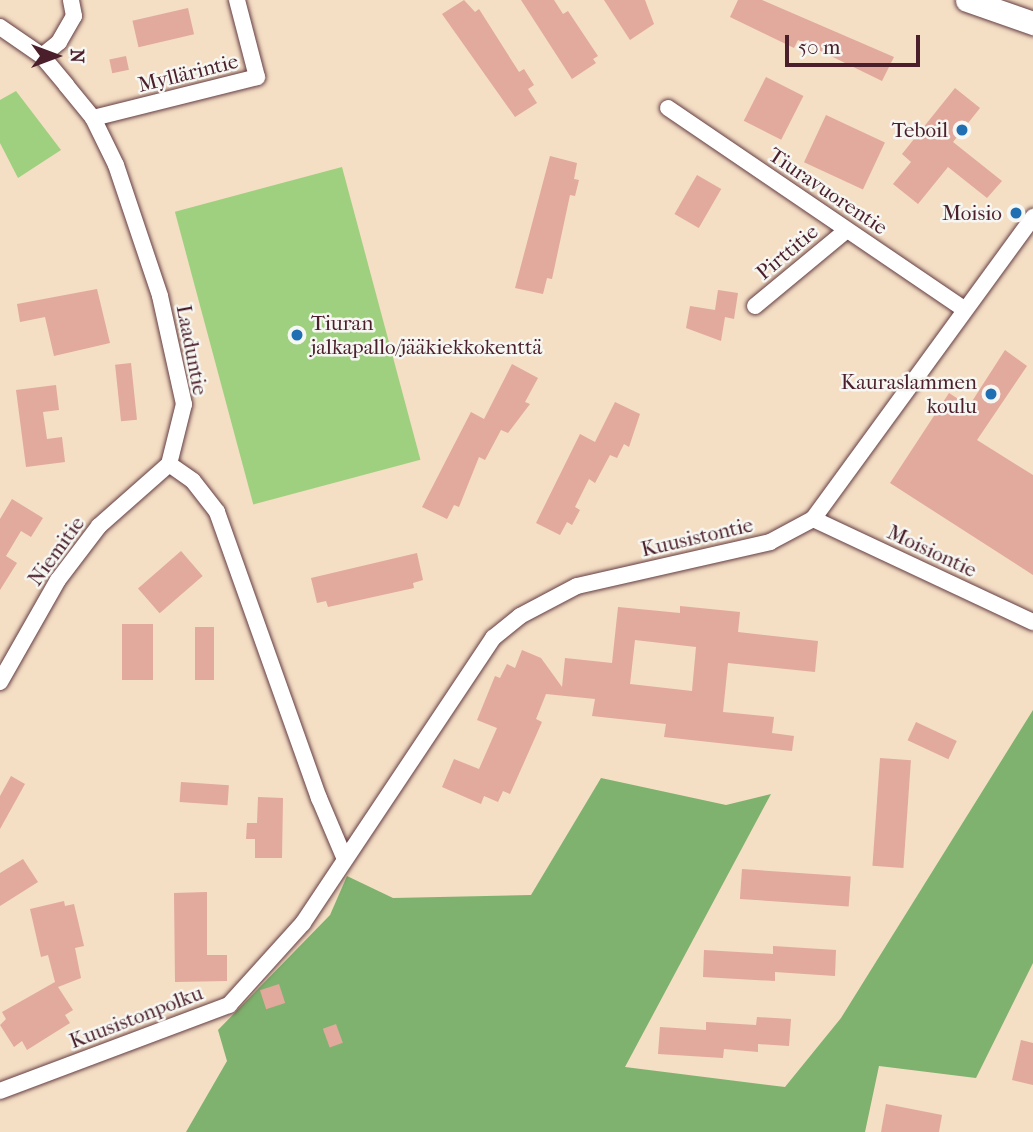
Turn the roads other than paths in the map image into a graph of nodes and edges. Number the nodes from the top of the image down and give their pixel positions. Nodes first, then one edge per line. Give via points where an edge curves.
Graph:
1 (71, 0) edge
2 (237, 0) edge
3 (967, 0) edge
4 (1022, 21) edge
5 (0, 27) edge
6 (1033, 36) edge
7 (42, 56) junction
8 (668, 107) dead end
9 (93, 118) junction
10 (1033, 217) edge
11 (846, 230) junction
12 (755, 306) dead end
13 (964, 309) junction
14 (169, 464) junction
15 (813, 519) junction
16 (1033, 622) edge
17 (0, 682) edge
18 (344, 857) junction
19 (0, 1091) edge

1 - 7 street via 74,16 59,42
2 - 9 street, Myllärintie via 257,77
3 - 4 main road
4 - 6 main road
5 - 7 street, Laaduntie
7 - 9 street, Laaduntie
8 - 11 street, Tiuravuorentie
9 - 14 street, Laaduntie via 116,165 160,296 181,390 184,404
10 - 13 street, Kuusistontie
11 - 12 street, Pirttitie
11 - 13 street, Tiuravuorentie
13 - 15 street, Kuusistontie
14 - 17 street, Niemitie via 99,526 58,580
14 - 18 street via 193,481 217,512
15 - 16 street, Moisiontie
15 - 18 street, Kuusistontie via 770,542 578,586 520,616 493,638
18 - 19 street, Kuusistonpolku via 303,923 229,1005

